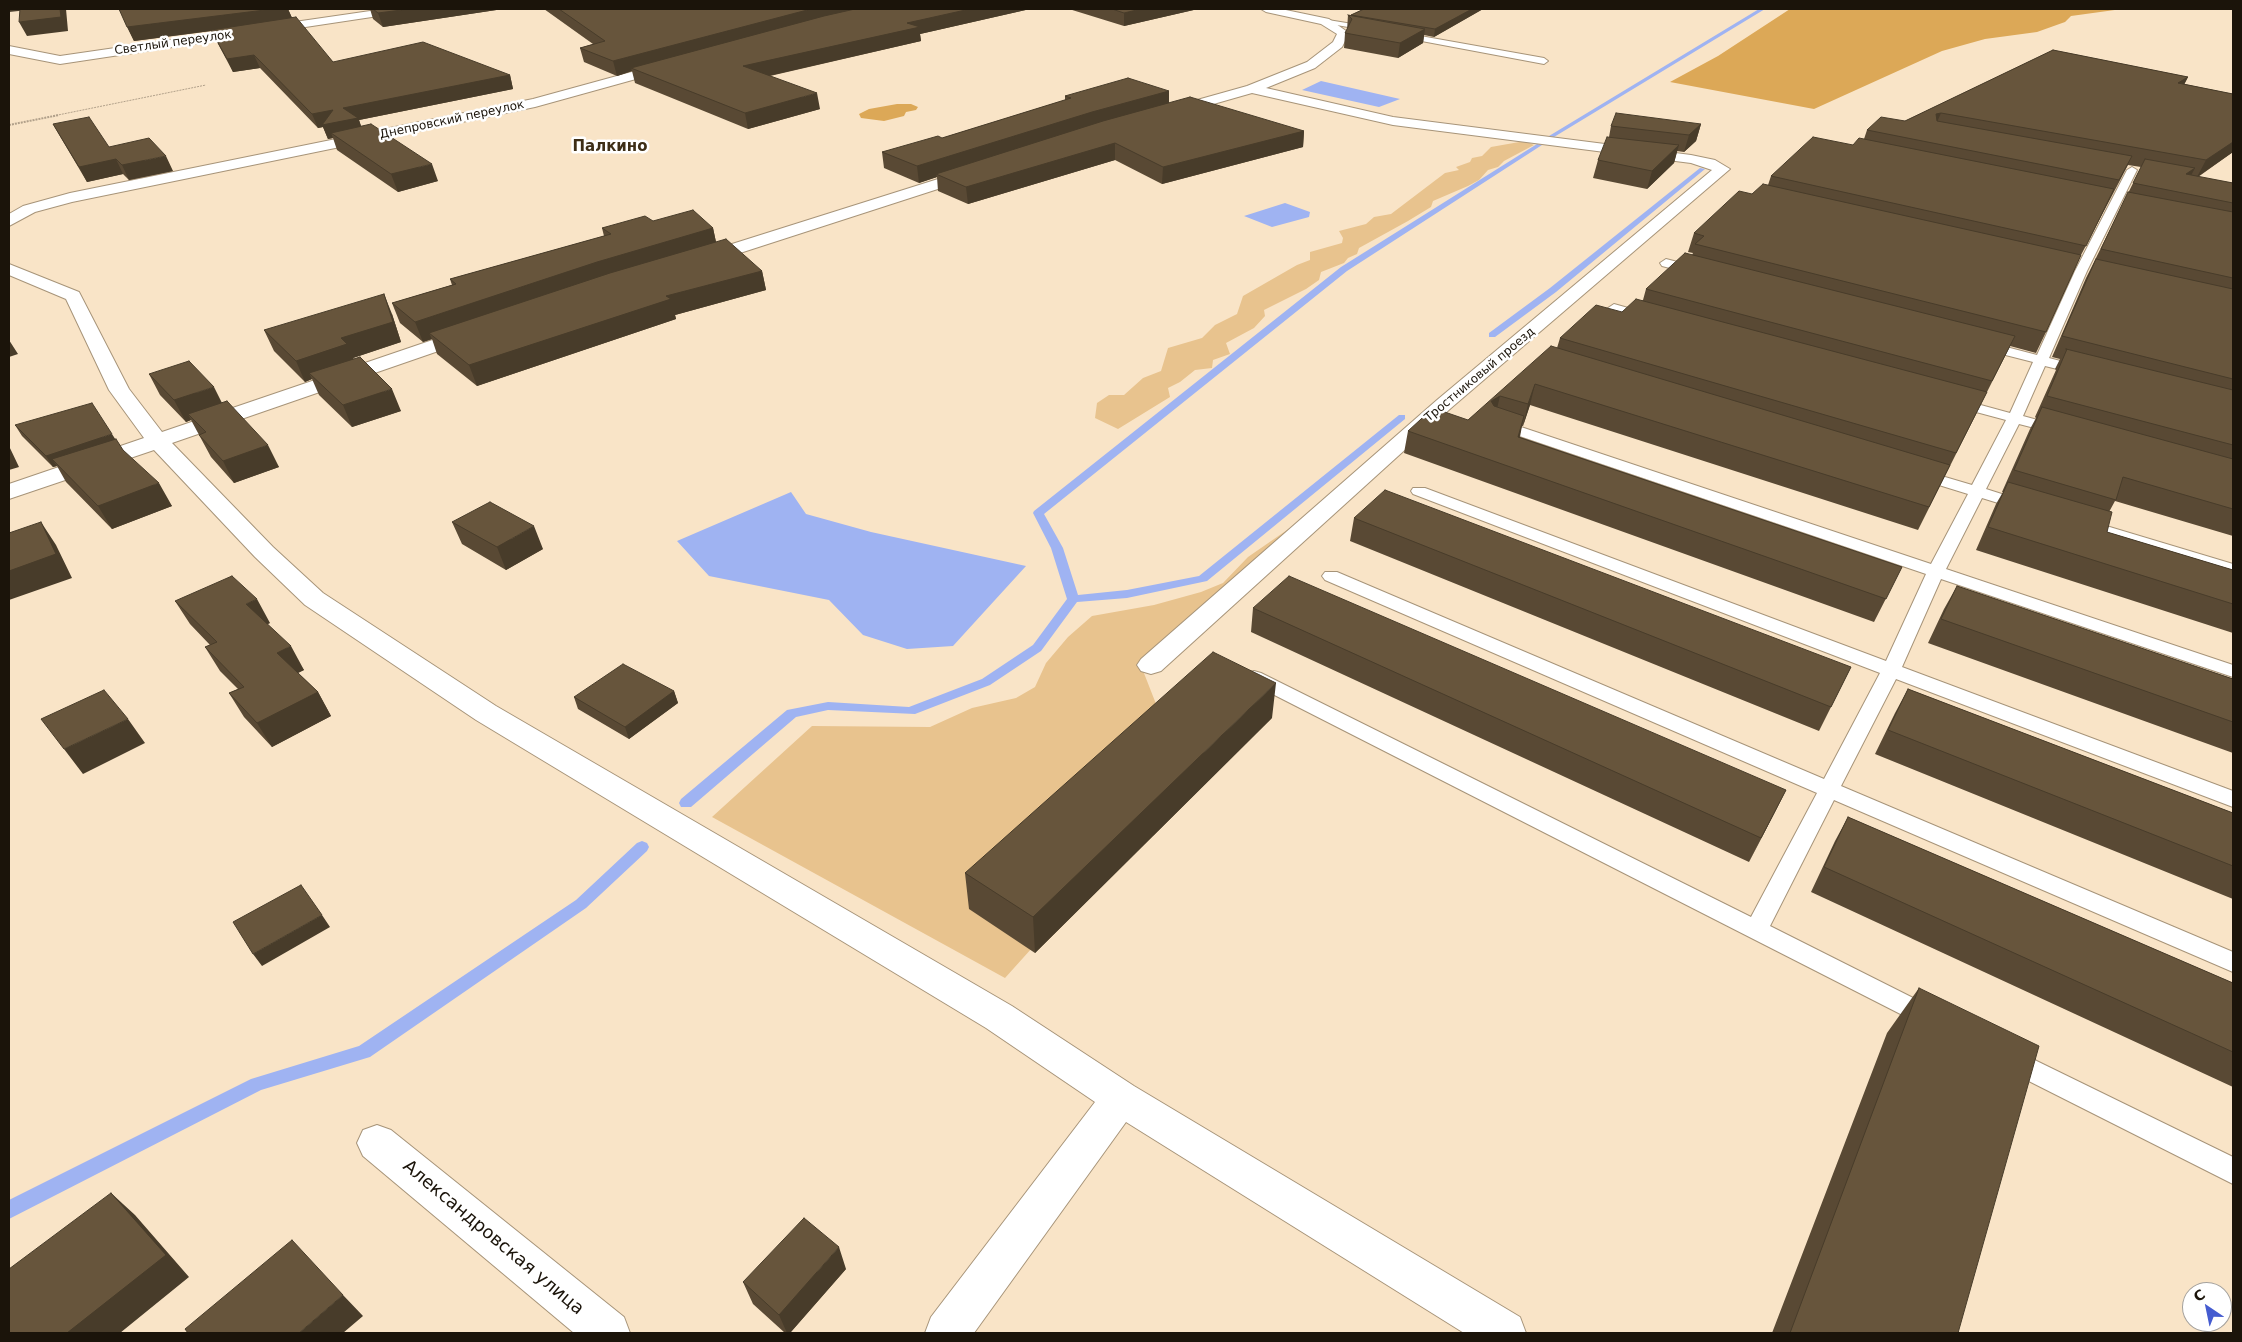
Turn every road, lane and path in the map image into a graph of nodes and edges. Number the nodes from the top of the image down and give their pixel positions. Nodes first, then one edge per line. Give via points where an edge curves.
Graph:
1 (405, 9) edge
2 (1266, 9) edge
3 (1327, 15) edge
4 (1379, 30) edge
5 (1389, 32) edge
6 (9, 50) edge
7 (1544, 61) dead end
8 (681, 63) edge
9 (206, 85) dead end
10 (1252, 89) junction
11 (1156, 116) edge
12 (9, 125) edge
13 (987, 168) edge
14 (2132, 170) edge
15 (9, 221) edge
16 (1666, 263) dead end
17 (681, 266) edge
18 (9, 269) edge
19 (1714, 275) edge
20 (1614, 308) edge
21 (1661, 321) edge
22 (487, 328) edge
23 (1974, 343) edge
24 (2042, 360) junction
25 (2099, 375) edge
26 (1938, 397) edge
27 (2015, 418) junction
28 (1495, 423) edge
29 (2072, 434) edge
30 (157, 440) junction
31 (1902, 469) edge
32 (1419, 491) dead end
33 (9, 492) edge
34 (1977, 492) junction
35 (2034, 509) edge
36 (2072, 521) edge
37 (2233, 570) edge
38 (1936, 572) junction
39 (1331, 576) dead end
40 (1151, 665) dead end
41 (1237, 668) edge
42 (1891, 670) junction
43 (2233, 671) edge
44 (1829, 789) junction
45 (2233, 799) edge
46 (1756, 930) junction
47 (2233, 962) edge
48 (1951, 1028) edge
49 (1995, 1051) edge
50 (1121, 1098) junction
51 (377, 1143) dead end
52 (2233, 1171) edge
53 (608, 1333) edge
54 (947, 1333) edge
55 (1504, 1333) edge

1 - 6 street, Светлый переулок via 60,60
2 - 3 street
3 - 4 lane
3 - 10 street via 1343,33 1338,44 1311,65
5 - 7 lane
8 - 15 street, Днепровский переулок via 535,103 70,198 29,210
9 - 12 path
10 - 11 street
10 - 40 street, Тростниковый проезд via 1392,121 1691,159 1722,169 1444,404
13 - 17 street
14 - 24 lane via 2081,271
16 - 19 lane
18 - 30 street via 73,296 119,390
20 - 21 lane
22 - 30 street
23 - 24 lane
24 - 25 lane
24 - 27 lane
26 - 27 lane
27 - 29 lane
27 - 34 lane
28 - 38 lane
30 - 33 street
30 - 50 street via 264,552 314,599 486,713 999,1017
31 - 34 lane
32 - 42 lane
34 - 35 lane
34 - 38 lane
36 - 37 lane
38 - 42 lane
38 - 43 lane
39 - 44 lane
41 - 46 lane
42 - 44 lane
42 - 45 lane
44 - 46 lane
44 - 47 lane
46 - 48 lane
49 - 52 lane
50 - 54 street
50 - 55 street
51 - 53 street, Александровская улица

